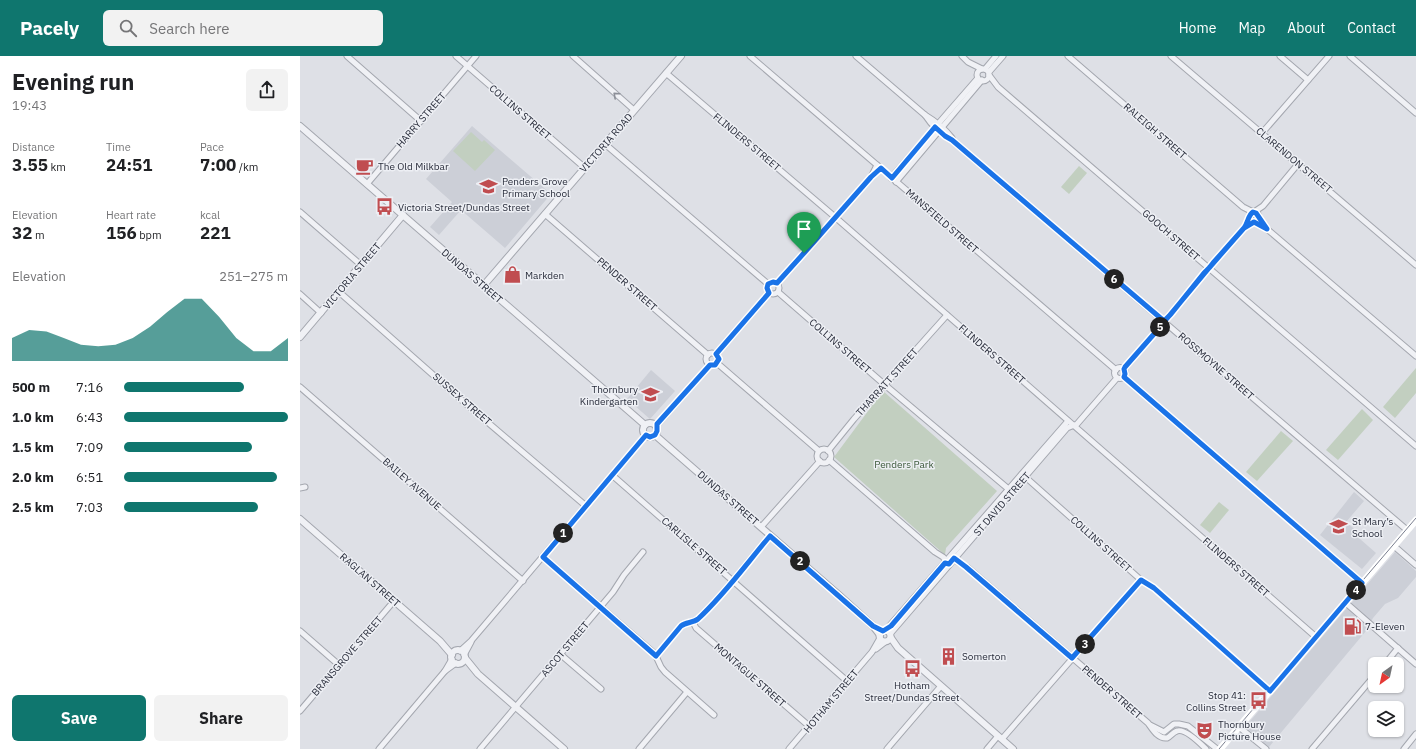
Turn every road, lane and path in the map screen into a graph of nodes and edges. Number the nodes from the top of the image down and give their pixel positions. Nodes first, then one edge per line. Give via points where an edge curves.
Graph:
1 (347, 56) edge
2 (456, 56) edge
3 (476, 56) edge
4 (573, 56) edge
5 (680, 56) edge
6 (750, 56) edge
7 (856, 56) edge
8 (962, 56) edge
9 (996, 56) edge
10 (1003, 56) edge
11 (1068, 56) edge
12 (1171, 56) edge
13 (1280, 56) edge
14 (1329, 56) edge
15 (1350, 56) edge
16 (968, 62) junction
17 (468, 66) junction
18 (986, 72) junction
19 (666, 73) junction
20 (980, 78) junction
21 (1308, 80) junction
22 (998, 87) junction
23 (634, 110) junction
24 (1416, 113) edge
25 (421, 121) junction
26 (300, 126) edge
27 (938, 127) junction
28 (1262, 133) junction
29 (605, 144) junction
30 (1298, 164) junction
31 (879, 167) junction
32 (585, 168) junction
33 (892, 178) junction
34 (896, 182) junction
35 (367, 184) junction
36 (1242, 207) junction
37 (300, 212) edge
38 (545, 214) junction
39 (1256, 214) junction
40 (403, 215) junction
41 (835, 217) junction
42 (1252, 219) junction
43 (1267, 229) junction
44 (361, 265) junction
45 (1416, 265) edge
46 (1209, 268) junction
47 (777, 283) junction
48 (768, 284) junction
49 (484, 285) junction
50 (338, 291) junction
51 (778, 292) junction
52 (769, 293) junction
53 (300, 294) edge
54 (321, 313) junction
55 (947, 315) junction
56 (1164, 321) junction
57 (300, 337) edge
58 (716, 354) junction
59 (708, 355) junction
60 (1416, 356) edge
61 (717, 363) junction
62 (710, 365) junction
63 (1124, 369) junction
64 (1116, 370) junction
65 (1124, 377) junction
66 (1116, 378) junction
67 (885, 385) junction
68 (300, 387) edge
69 (1068, 421) junction
70 (645, 425) junction
71 (1073, 425) junction
72 (656, 426) junction
73 (646, 435) junction
74 (655, 435) junction
75 (1416, 446) edge
76 (819, 451) junction
77 (828, 451) junction
78 (829, 460) junction
79 (820, 461) junction
80 (612, 475) junction
81 (1024, 476) junction
82 (1010, 491) junction
83 (586, 506) junction
84 (300, 519) edge
85 (1416, 520) edge
86 (762, 527) junction
87 (1407, 530) junction
88 (770, 536) junction
89 (1394, 546) junction
90 (643, 552) dead end
91 (954, 556) junction
92 (543, 557) junction
93 (947, 563) junction
94 (1416, 565) edge
95 (733, 580) junction
96 (1141, 580) junction
97 (523, 581) junction
98 (1362, 583) junction
99 (394, 601) junction
100 (1346, 603) junction
101 (600, 607) junction
102 (693, 622) junction
103 (300, 631) edge
104 (885, 636) junction
105 (1316, 637) junction
106 (1398, 648) junction
107 (560, 654) junction
108 (656, 656) junction
109 (458, 657) junction
110 (1391, 657) edge
111 (1072, 658) junction
112 (1416, 664) edge
113 (339, 665) junction
114 (847, 681) junction
115 (1368, 683) edge
116 (941, 686) junction
117 (601, 689) dead end
118 (1270, 691) junction
119 (688, 692) junction
120 (516, 707) junction
121 (300, 711) edge
122 (714, 715) dead end
123 (1148, 723) junction
124 (809, 726) junction
125 (1240, 727) junction
126 (1416, 734) edge
127 (1000, 737) junction
128 (380, 749) edge
129 (480, 749) edge
130 (564, 749) edge
131 (639, 749) edge
132 (789, 749) edge
133 (887, 749) edge
134 (987, 749) edge
135 (1013, 749) edge
136 (1206, 749) edge
137 (1217, 749) edge
138 (1220, 749) edge
139 (1266, 749) edge
140 (1312, 749) edge
141 (1404, 749) edge

1 - 25 street
2 - 17 street, COLLINS STREET
3 - 17 street, HARRY STREET
23 -> 4 street
5 - 19 street, VICTORIA ROAD
6 - 31 street, MANSFIELD STREET
7 - 27 street, ROSSMOYNE STREET
8 - 16 street, GOOCH STREET
9 - 18 street
10 - 18 street
11 - 36 street, RALEIGH STREET
12 - 28 street, CLARENDON STREET
13 - 21 street
14 - 21 street
15 - 24 street
16 - 18 street, GOOCH STREET
16 - 20 street, GOOCH STREET
17 - 25 street, HARRY STREET
17 - 32 street, COLLINS STREET
18 - 20 street via 979,71
18 - 20 street via 988,79
18 - 22 street, GOOCH STREET
19 - 23 street, VICTORIA ROAD
19 - 41 street, FLINDERS STREET
20 - 22 street, GOOCH STREET
20 - 27 street
21 - 28 street
22 - 46 street, GOOCH STREET
23 - 29 street, VICTORIA ROAD
25 - 35 street, HARRY STREET
26 - 35 street, DUNDAS STREET
27 - 33 street
27 - 34 street
27 - 56 street, ROSSMOYNE STREET via 947,132 952,140
28 - 30 street, CLARENDON STREET
29 - 32 street, VICTORIA ROAD
29 - 48 street
30 - 39 street
30 - 45 street, CLARENDON STREET
31 - 33 street, MANSFIELD STREET
31 - 41 street
32 - 38 street, VICTORIA ROAD
33 - 34 street, MANSFIELD STREET
34 - 64 street, MANSFIELD STREET
35 - 40 street, DUNDAS STREET
36 - 39 street, RALEIGH STREET
36 - 42 street, RALEIGH STREET
37 - 44 street
38 - 49 street, VICTORIA ROAD
38 - 59 street, PENDER STREET
39 - 42 street
39 - 42 street via 1257,220
39 - 43 street, RALEIGH STREET
40 - 44 street, VICTORIA STREET
40 - 49 street, DUNDAS STREET
41 - 47 street
41 - 55 street, FLINDERS STREET
42 - 43 street, RALEIGH STREET
42 - 46 street
43 - 60 street, RALEIGH STREET
44 - 50 street, VICTORIA STREET
46 - 56 street
46 - 75 street, GOOCH STREET
47 - 48 street
47 - 51 street via 780,288
48 - 52 street
49 - 70 street, DUNDAS STREET
50 - 54 street, VICTORIA STREET
50 - 83 street, SUSSEX STREET
51 - 52 street
51 - 67 street, COLLINS STREET
52 - 58 street
53 - 54 street
54 - 57 street, VICTORIA STREET
55 - 67 street, THARRATT STREET
55 - 69 street, FLINDERS STREET
56 - 63 street
56 - 87 street, ROSSMOYNE STREET
58 - 59 street
58 - 61 street via 719,359
59 - 62 street via 706,360
61 - 62 street
61 - 76 street
62 - 72 street
63 - 64 street
63 - 65 street
64 - 66 street
65 - 66 street
65 - 98 street
66 - 71 street, ST DAVID STREET via 1077,424
67 - 77 street, THARRATT STREET
67 - 82 street, COLLINS STREET
68 - 97 street, BAILEY AVENUE
69 - 71 street, FLINDERS STREET
69 - 81 street, ST DAVID STREET
70 - 72 street via 651,423
70 - 73 street via 643,429
71 - 81 street, ST DAVID STREET
71 - 105 street, FLINDERS STREET
72 - 74 street
73 - 74 street
73 - 80 street
74 - 86 street, DUNDAS STREET
76 - 77 street
76 - 79 street via 817,457
77 - 78 street
78 - 79 street
78 - 93 street
79 - 86 street
80 - 83 street
80 - 95 street, CARLISLE STREET
81 - 82 street, ST DAVID STREET
81 - 96 street, COLLINS STREET
82 - 91 street, ST DAVID STREET
83 - 92 street
84 - 99 street, RAGLAN STREET
85 - 87 main road
86 - 88 street, DUNDAS STREET
87 - 89 main road
88 - 95 street
88 - 104 street, DUNDAS STREET
89 - 94 street
89 - 98 main road
90 - 101 street, ASCOT STREET
91 - 93 street, ST DAVID STREET
91 - 111 street, PENDER STREET
92 - 97 street
92 - 101 street
93 - 104 street, ST DAVID STREET
95 - 102 street
95 - 114 street, CARLISLE STREET
96 - 111 street
96 - 118 street, COLLINS STREET via 1154,588
97 - 109 street
98 - 100 main road
99 - 109 street, RAGLAN STREET
99 - 113 street, BRANSGROVE STREET
100 - 105 main road
100 - 106 street
101 - 107 street, ASCOT STREET
101 - 108 street
102 - 108 street via 681,626
102 - 124 street, MONTAGUE STREET via 696,628
103 - 113 street
104 - 114 street, HOTHAM STREET
104 - 116 street, DUNDAS STREET
105 - 118 main road
106 - 110 street
106 - 112 street
107 - 117 street
107 - 120 street, ASCOT STREET
108 - 119 street via 662,670
109 - 120 street, RAGLAN STREET
109 - 128 street
111 - 123 street, PENDER STREET
111 - 127 street
113 - 121 street, BRANSGROVE STREET
114 - 124 street, HOTHAM STREET
115 - 140 street
116 - 127 street, DUNDAS STREET
116 - 133 street
118 - 125 main road
119 - 122 street
119 - 131 street
120 - 129 street, ASCOT STREET
120 - 130 street, RAGLAN STREET
123 - 136 street, PENDER STREET via 1161,738 1167,738 1180,730
123 - 137 street, PENDER STREET via 1164,732 1174,724 1185,724
124 - 132 street, HOTHAM STREET
125 - 138 main road
125 - 139 street
126 - 141 street
127 - 134 street
127 - 135 street, DUNDAS STREET

